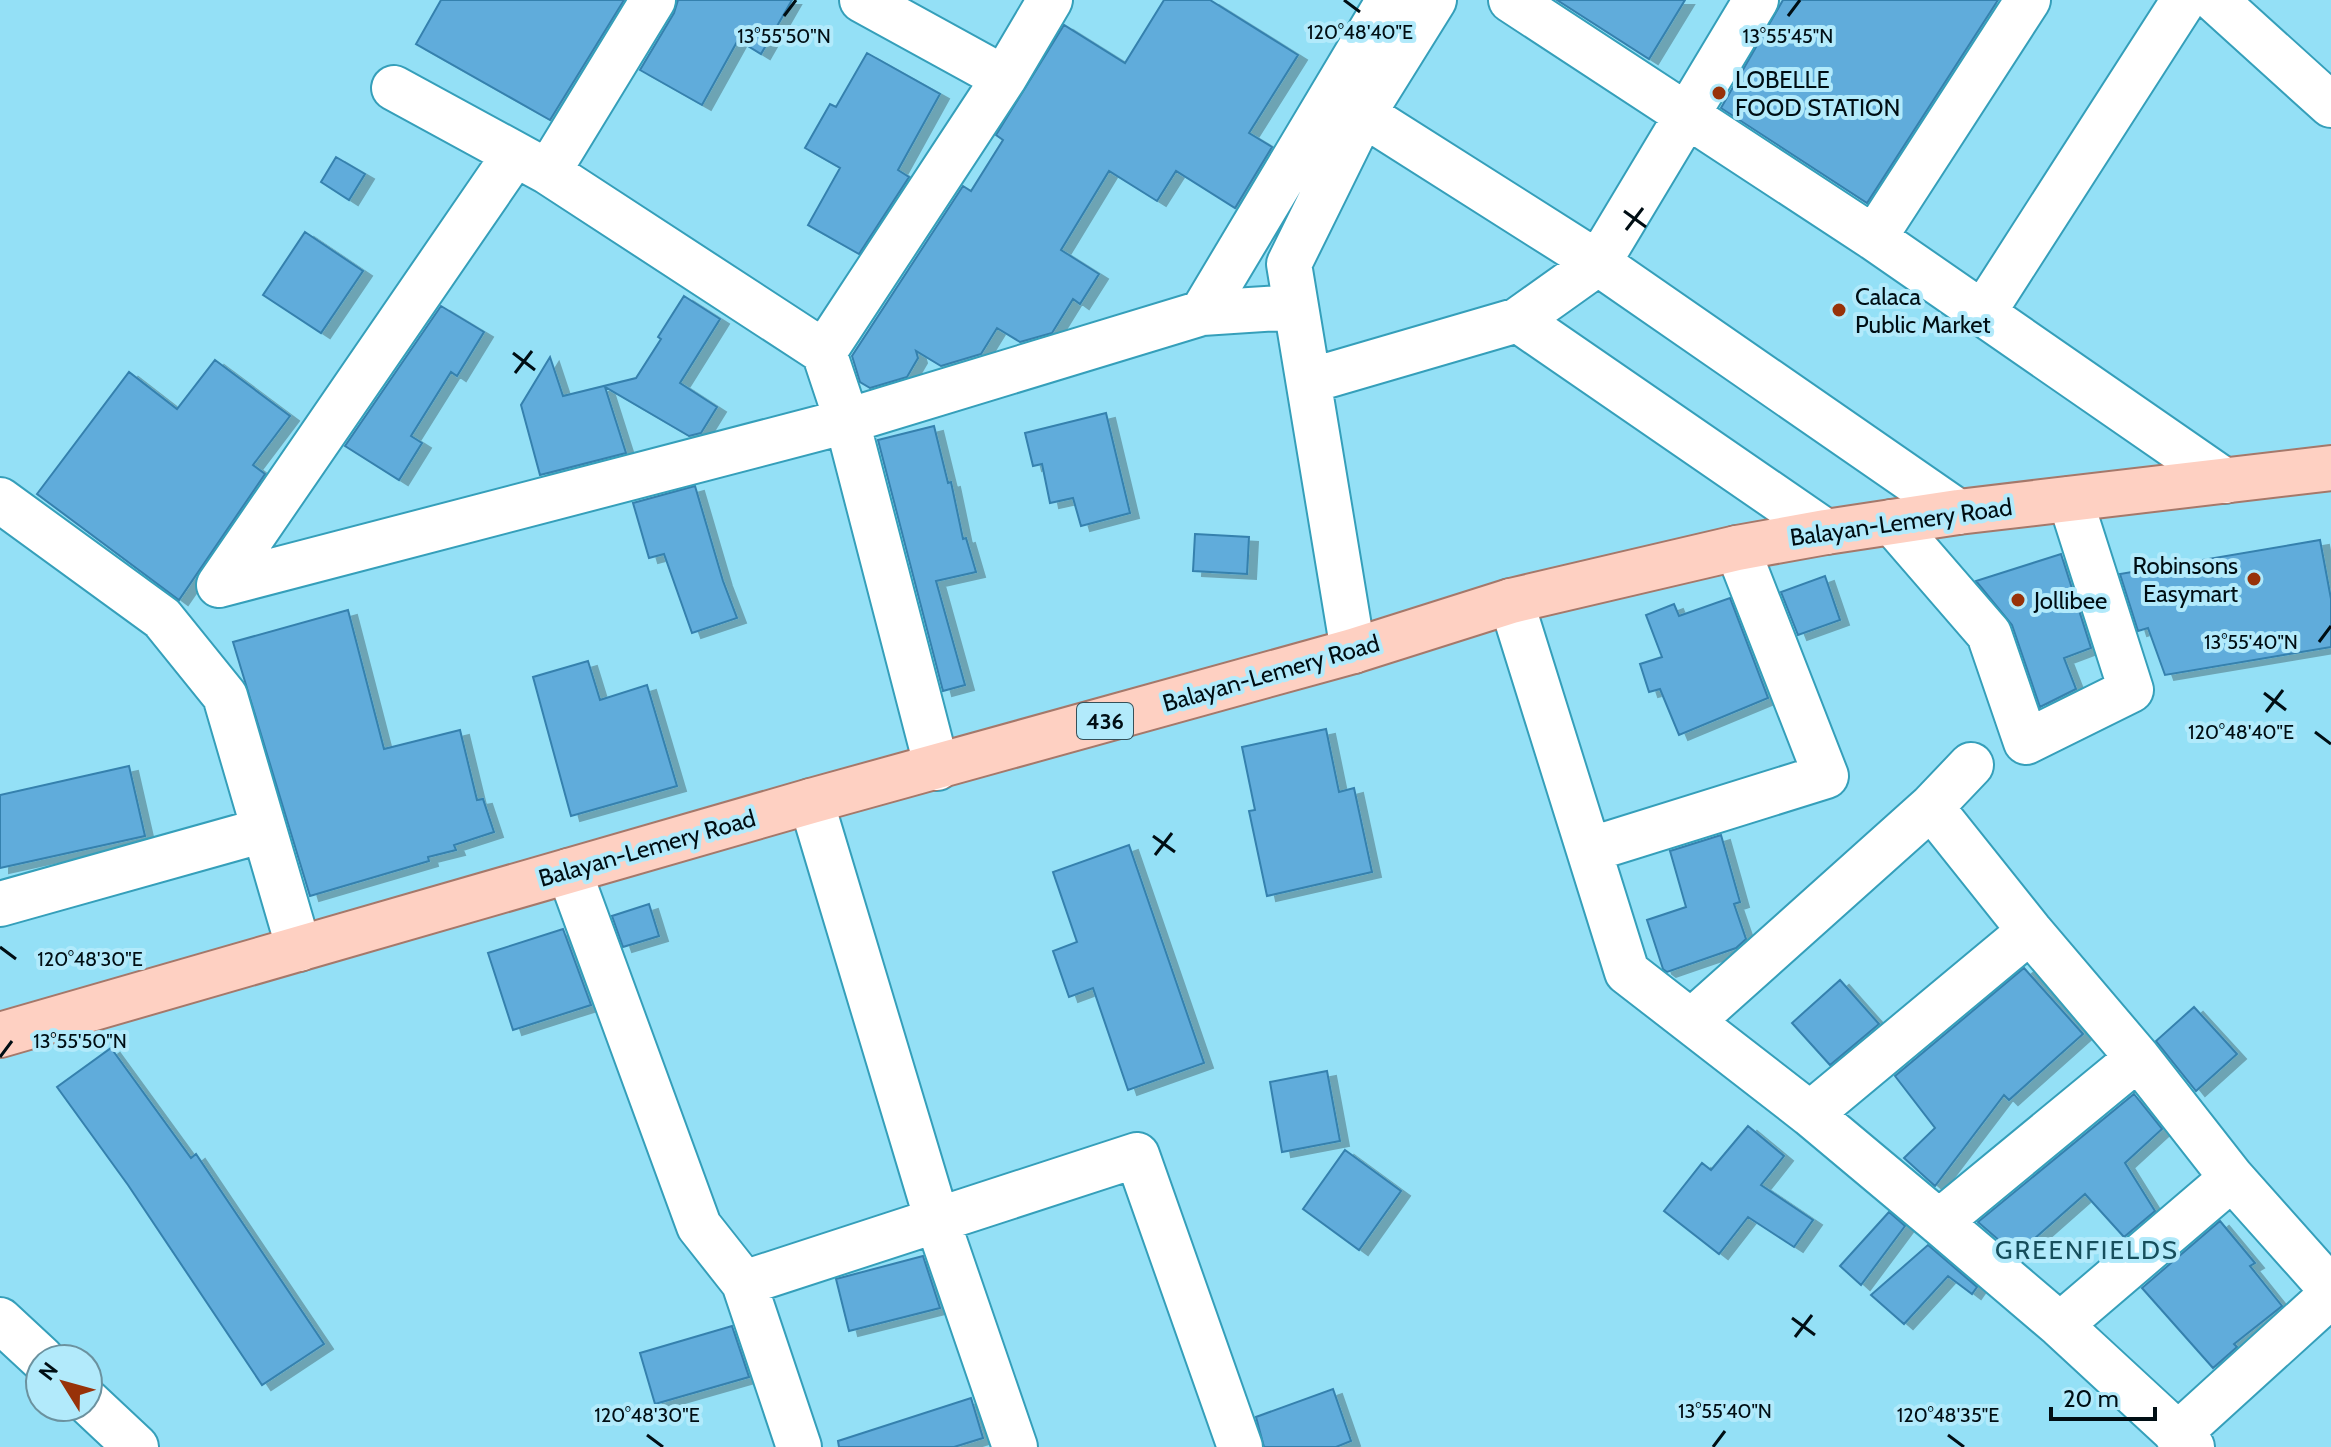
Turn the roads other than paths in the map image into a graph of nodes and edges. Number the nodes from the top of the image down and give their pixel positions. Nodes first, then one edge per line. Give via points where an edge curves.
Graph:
1 (653, 0) edge
2 (862, 0) edge
3 (1050, 0) edge
4 (1389, 0) edge
5 (1434, 0) edge
6 (1511, 0) edge
7 (1756, 0) edge
8 (2028, 0) edge
9 (2184, 0) edge
10 (2215, 0) edge
11 (1004, 78) junction
12 (394, 88) dead end
13 (2331, 105) edge
14 (1363, 114) junction
15 (1685, 116) junction
16 (532, 163) junction
17 (1874, 238) junction
18 (1598, 263) junction
19 (1296, 307) junction
20 (1202, 313) junction
21 (1983, 313) junction
22 (1518, 320) junction
23 (824, 352) junction
24 (1309, 381) junction
25 (847, 421) junction
26 (2331, 468) edge
27 (2225, 481) junction
28 (2070, 499) junction
29 (0, 500) edge
30 (1958, 512) junction
31 (1892, 522) junction
32 (1826, 532) junction
33 (1737, 548) junction
34 (1511, 601) junction
35 (1353, 651) junction
36 (1971, 765) dead end
37 (937, 768) junction
38 (811, 801) junction
39 (1931, 807) junction
40 (264, 830) junction
41 (1589, 850) junction
42 (569, 871) junction
43 (0, 904) edge
44 (2030, 931) junction
45 (299, 949) junction
46 (1692, 1021) junction
47 (0, 1035) edge
48 (2138, 1058) junction
49 (1810, 1114) junction
50 (2232, 1178) junction
51 (937, 1220) junction
52 (1939, 1222) junction
53 (744, 1283) junction
54 (2331, 1292) edge
55 (0, 1320) edge
56 (2060, 1325) junction
57 (25, 1343) edge
58 (104, 1417) edge
59 (2184, 1441) edge
60 (136, 1447) edge
61 (799, 1447) edge
62 (1015, 1447) edge
63 (1240, 1447) edge

1 - 16 street
2 - 11 street
3 - 11 street
4 - 20 street
5 - 14 street
6 - 15 street
7 - 15 street
8 - 17 street
9 - 21 street
10 - 13 street
11 - 23 street
12 - 16 street
14 - 18 street
14 - 19 street via 1289,264
15 - 17 street
15 - 18 street
16 - 23 street
16 - 25 street via 219,585
17 - 21 street
18 - 22 street
18 - 30 street
19 - 20 street
19 - 24 street
20 - 25 street
21 - 27 street
22 - 24 street
22 - 32 street
23 - 25 street
24 - 35 street
25 - 37 street
26 - 27 main road, Balayan-Lemery Road / 436
27 - 28 main road, Balayan-Lemery Road / 436
28 - 30 main road, Balayan-Lemery Road / 436
28 - 31 street via 2131,690 2026,742 1989,634
29 - 40 street via 162,618 225,696
30 - 31 main road, Balayan-Lemery Road / 436
31 - 32 main road, Balayan-Lemery Road / 436
32 - 33 main road, Balayan-Lemery Road / 436
33 - 34 main road, Balayan-Lemery Road / 436
33 - 41 street via 1826,776
34 - 35 main road, Balayan-Lemery Road / 436
34 - 41 street
35 - 37 main road, Balayan-Lemery Road / 436
36 - 39 street
37 - 38 main road, Balayan-Lemery Road / 436
38 - 42 main road, Balayan-Lemery Road / 436
38 - 51 street
39 - 44 street
39 - 46 street
40 - 43 street
40 - 45 street
41 - 46 street via 1627,972
42 - 45 main road, Balayan-Lemery Road / 436
42 - 53 street via 699,1226
44 - 48 street
44 - 49 street
45 - 47 main road, Balayan-Lemery Road / 436
46 - 49 street
48 - 50 street
48 - 52 street
49 - 52 street
50 - 54 street
50 - 56 street
51 - 53 street
51 - 62 street
51 - 63 street via 1137,1155
52 - 56 street
53 - 61 street
54 - 59 street
55 - 57 street
56 - 59 street
58 - 60 street

